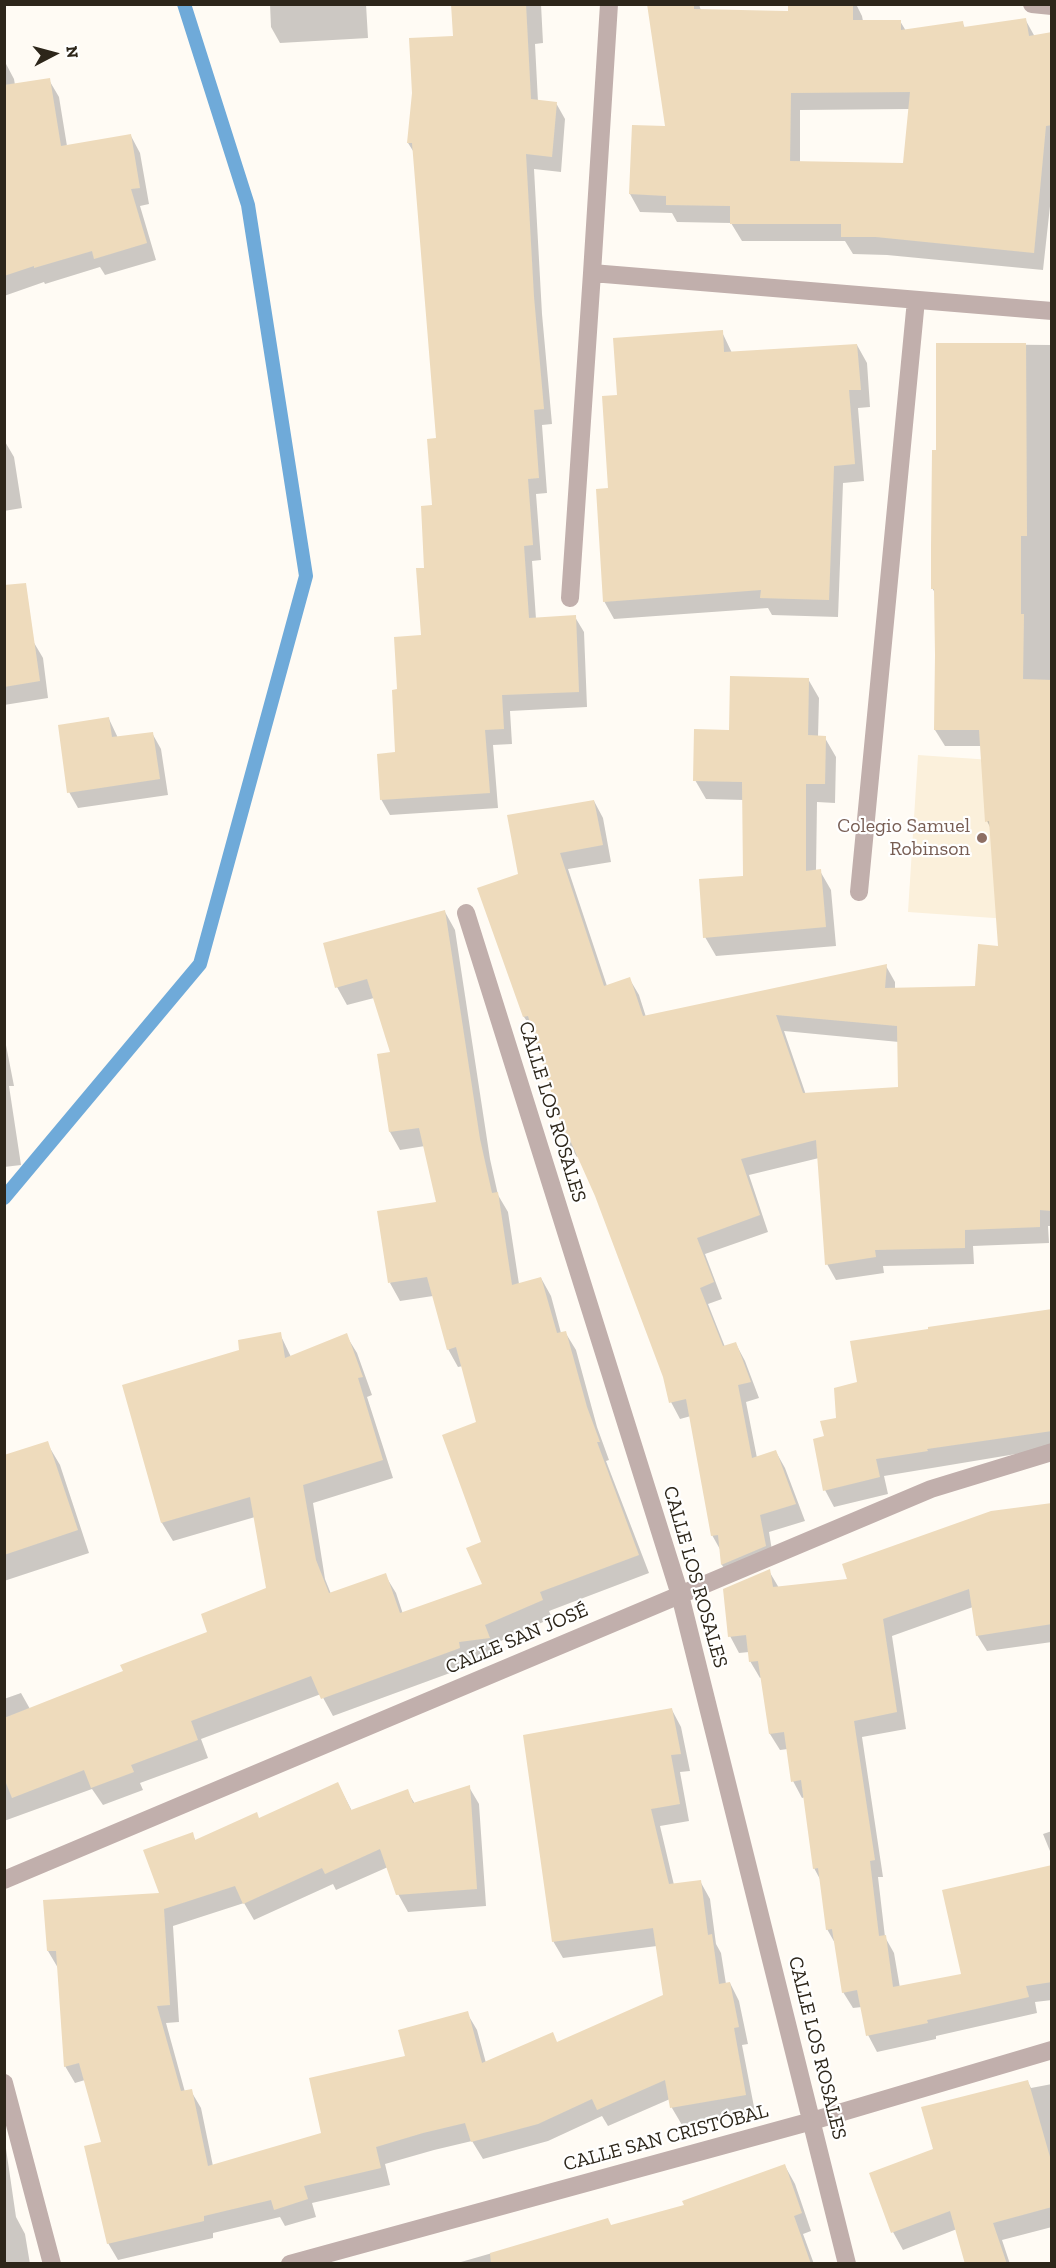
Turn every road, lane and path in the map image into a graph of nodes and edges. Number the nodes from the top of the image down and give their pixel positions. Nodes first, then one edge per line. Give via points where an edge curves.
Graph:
1 (609, 4) edge
2 (1032, 4) edge
3 (1052, 6) edge
4 (592, 273) junction
5 (916, 300) junction
6 (1052, 311) edge
7 (570, 598) dead end
8 (859, 892) dead end
9 (466, 913) dead end
10 (1052, 1452) edge
11 (680, 1595) junction
12 (4, 1880) edge
13 (1052, 2050) edge
14 (4, 2083) edge
15 (812, 2121) junction
16 (52, 2264) edge
17 (290, 2264) edge
18 (847, 2264) edge

1 - 4 street
2 - 3 street
4 - 5 street
4 - 7 street
5 - 6 street
5 - 8 street
9 - 11 street, CALLE LOS ROSALES
10 - 11 street, CALLE SAN JOSÉ via 931,1489
11 - 12 street, CALLE SAN JOSÉ
11 - 15 street, CALLE LOS ROSALES
13 - 15 street, CALLE SAN CRISTÓBAL
14 - 16 street
15 - 17 street, CALLE SAN CRISTÓBAL
15 - 18 street, CALLE LOS ROSALES

